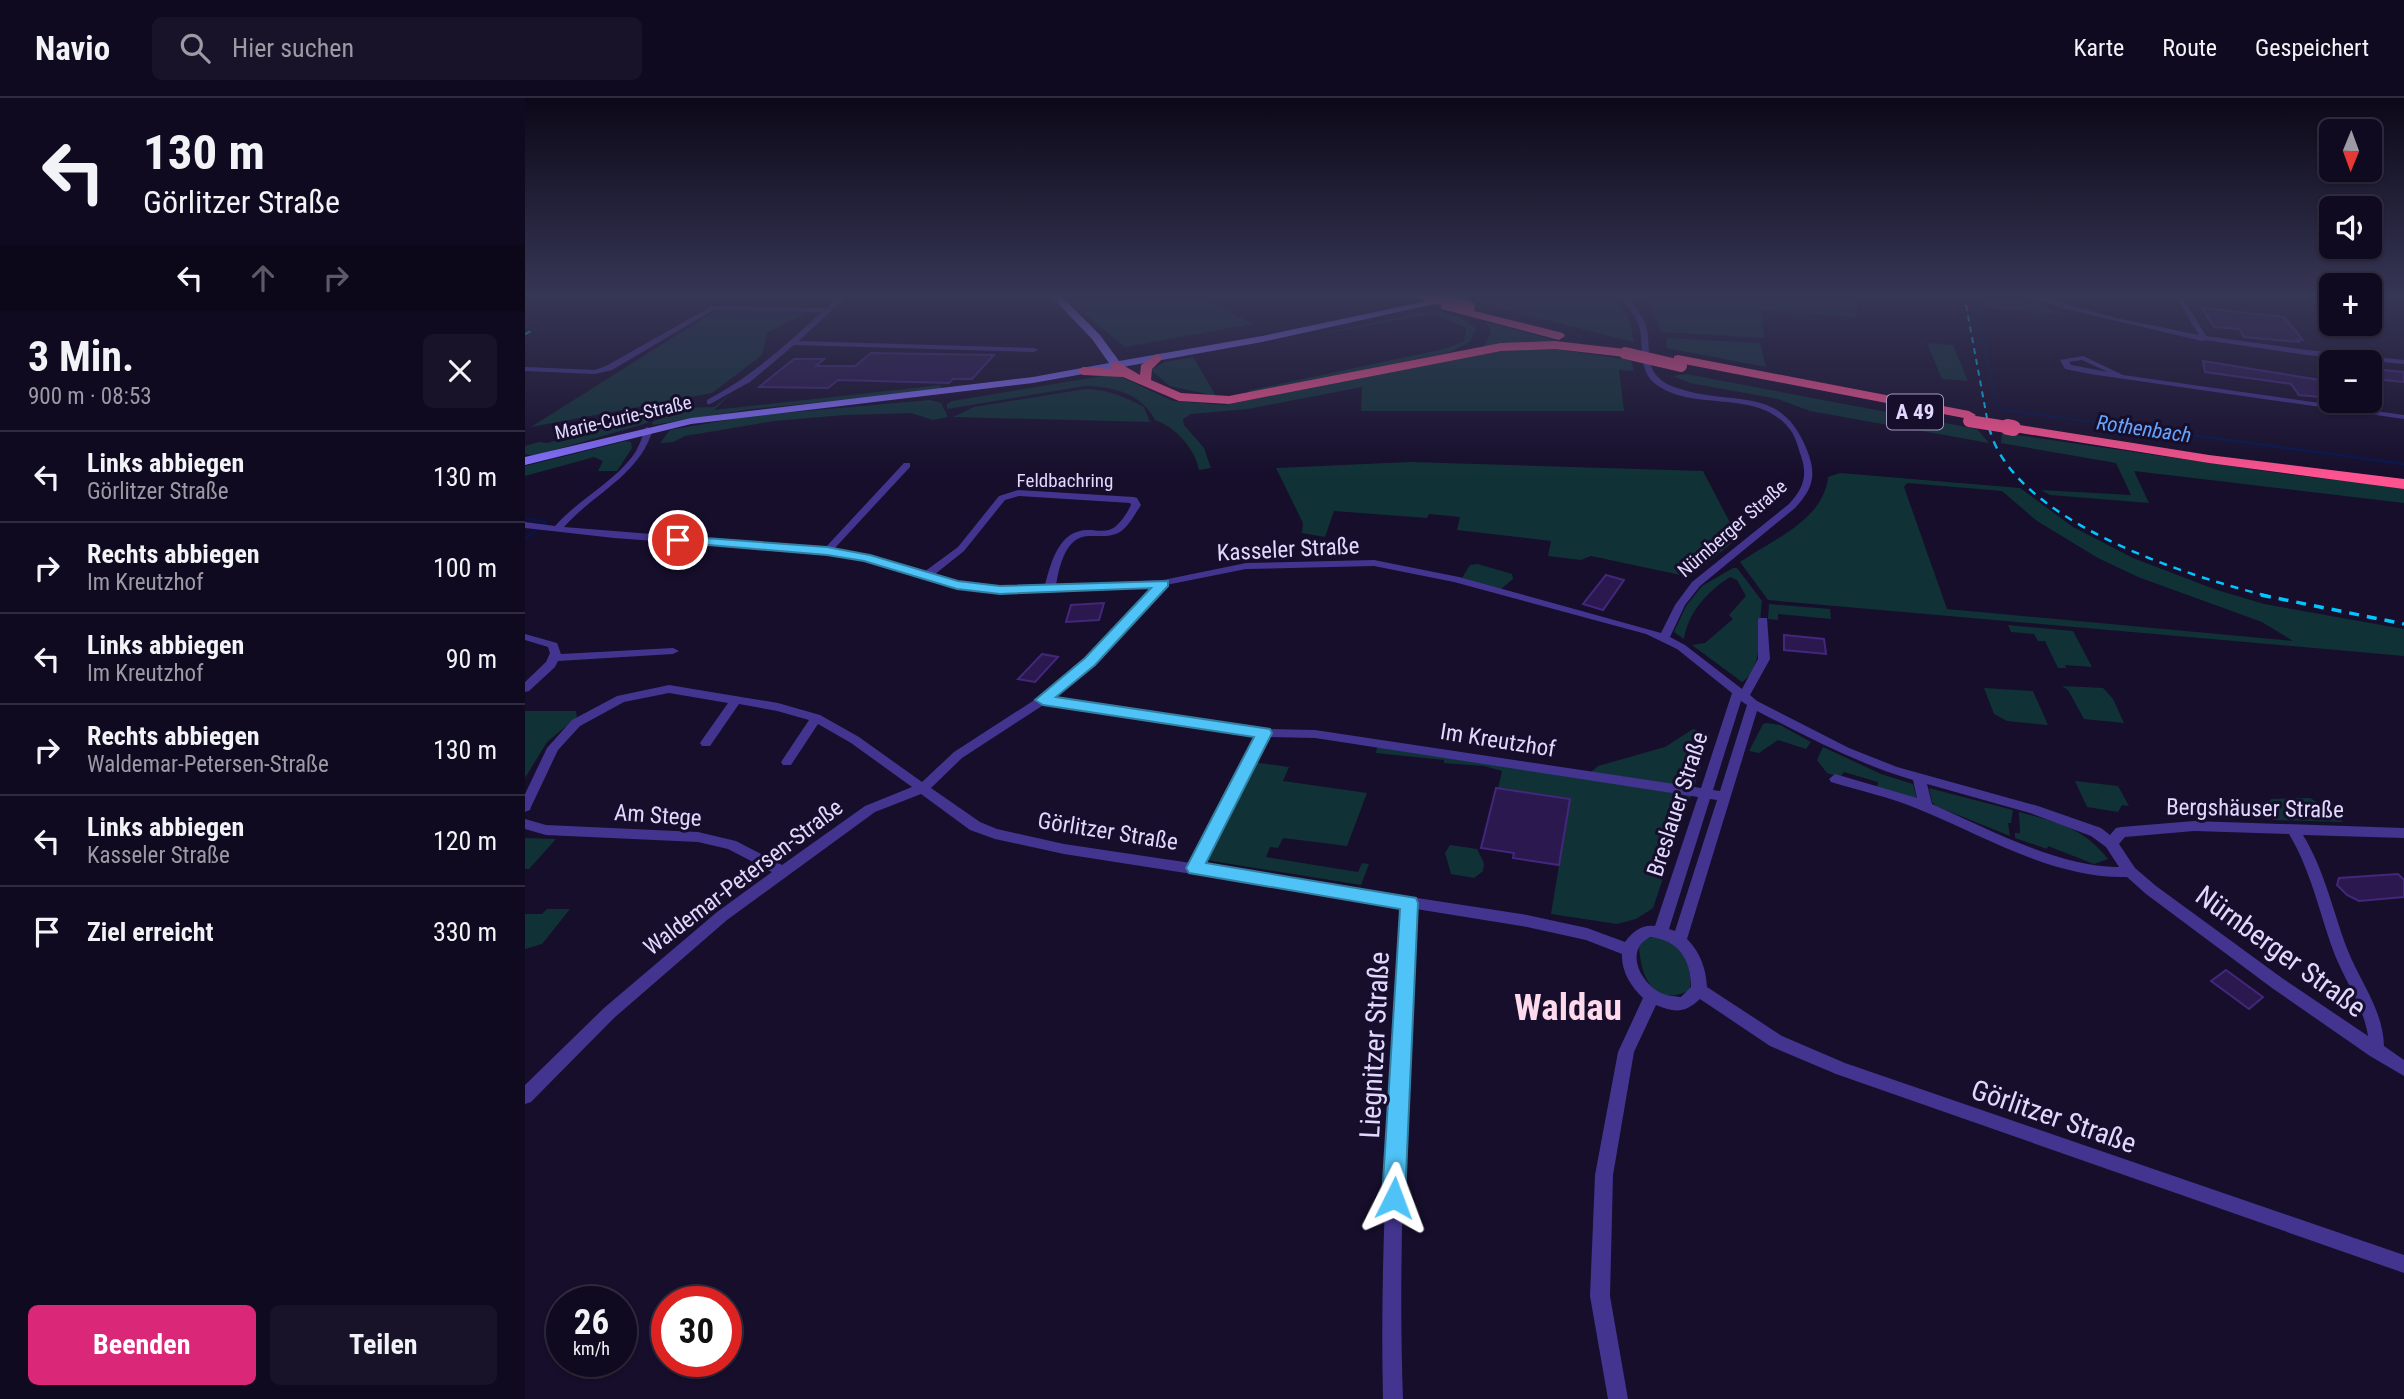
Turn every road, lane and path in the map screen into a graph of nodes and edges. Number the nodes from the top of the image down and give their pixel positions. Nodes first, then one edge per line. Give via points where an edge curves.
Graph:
1 (632, 355) edge
2 (779, 355) edge
3 (1112, 355) edge
4 (1140, 355) edge
5 (1176, 355) edge
6 (1450, 355) edge
7 (1456, 355) edge
8 (1646, 355) edge
9 (1647, 355) edge
10 (2311, 355) edge
11 (1446, 356) junction
12 (1157, 358) junction
13 (1119, 362) junction
14 (2404, 362) edge
15 (525, 369) edge
16 (1089, 370) junction
17 (2120, 375) junction
18 (1146, 377) junction
19 (1157, 388) junction
20 (710, 401) dead end
21 (2404, 417) edge
22 (2013, 426) junction
23 (649, 429) junction
24 (525, 461) edge
25 (907, 465) dead end
26 (2404, 476) edge
27 (2404, 484) edge
28 (532, 527) edge
29 (557, 529) junction
30 (827, 551) junction
31 (927, 575) junction
32 (1163, 583) junction
33 (1049, 590) junction
34 (1763, 620) dead end
35 (525, 637) edge
36 (1665, 637) junction
37 (673, 651) dead end
38 (556, 658) junction
39 (525, 688) edge
40 (1745, 698) junction
41 (737, 699) junction
42 (1043, 700) junction
43 (816, 718) junction
44 (1264, 733) junction
45 (706, 743) dead end
46 (787, 762) dead end
47 (1919, 778) junction
48 (1835, 779) dead end
49 (923, 788) junction
50 (1708, 793) junction
51 (1724, 796) junction
52 (525, 807) edge
53 (1926, 807) junction
54 (525, 824) edge
55 (2293, 830) junction
56 (2404, 832) edge
57 (2111, 843) junction
58 (1195, 868) junction
59 (782, 871) junction
60 (2130, 872) junction
61 (1409, 903) junction
62 (1661, 931) junction
63 (1679, 939) junction
64 (1629, 950) junction
65 (1699, 990) junction
66 (1651, 998) junction
67 (2376, 1051) junction
68 (2404, 1069) edge
69 (525, 1096) edge
70 (2404, 1264) edge
71 (1393, 1399) edge
72 (1618, 1399) edge

1 - 15 street via 596,372
2 - 20 street
3 - 13 main road
4 - 13 main road
5 - 12 main road
6 - 11 highway
7 - 11 highway
8 - 22 highway, A 49, bridge
9 - 36 street, Nürnberger Straße via 1657,381 1780,415 1793,428 1811,473 1807,491 1792,506 1687,594
10 - 14 street
11 - 19 highway via 1229,400 1179,397
12 - 13 main road
12 - 18 highway via 1145,369
13 - 16 highway
13 - 16 main road
13 - 18 highway
13 - 19 highway
16 - 23 main road, Marie-Curie-Straße via 943,393 733,414
17 - 17 street via 2083,358 2064,360 2074,369
17 - 21 street
18 - 19 highway
22 - 26 highway, A 49
22 - 27 highway, A 49 via 2209,459
23 - 24 main road, Marie-Curie-Straße
23 - 29 street via 645,446 633,463 576,506
25 - 30 street
28 - 29 street, Kasseler Straße
29 - 30 street, Kasseler Straße
30 - 31 street, Kasseler Straße
31 - 33 street, Kasseler Straße via 983,589
31 - 33 street, Feldbachring via 961,549 1002,498 1018,494 1135,500 1123,528 1082,534 1069,541 1055,563
32 - 33 street, Kasseler Straße
32 - 36 street, Kasseler Straße via 1246,566 1374,563 1455,579
32 - 42 street, Waldemar-Petersen-Straße via 1090,661
34 - 40 street via 1763,659
35 - 38 street via 553,645
36 - 40 street, Nürnberger Straße
37 - 38 street
38 - 39 street
40 - 47 street, Nürnberger Straße via 1845,751
40 - 50 street, Breslauer Straße
40 - 51 street, Breslauer Straße
41 - 43 street
41 - 45 street
41 - 52 street via 669,689 598,709 576,723 552,748
42 - 44 street, Im Kreutzhof
42 - 49 street, Waldemar-Petersen-Straße via 958,755
43 - 46 street
43 - 49 street
44 - 50 street, Im Kreutzhof via 1315,734
44 - 58 street
47 - 53 street
47 - 57 street, Nürnberger Straße via 2058,816
48 - 53 street
49 - 58 street, Görlitzer Straße via 975,827 995,834
49 - 59 street, Waldemar-Petersen-Straße via 870,809
50 - 51 street, Im Kreutzhof
50 - 62 street, Breslauer Straße
51 - 63 street, Breslauer Straße
53 - 60 street via 1998,839 2092,872
54 - 59 street, Am Stege via 546,830 698,837 731,845
55 - 56 street, Bergshäuser Straße
55 - 57 street, Bergshäuser Straße via 2131,829
55 - 67 street via 2312,861 2342,953 2374,1015
57 - 60 street, Nürnberger Straße
58 - 61 street, Görlitzer Straße
59 - 69 street, Waldemar-Petersen-Straße via 669,959
60 - 67 street, Nürnberger Straße
61 - 64 street, Görlitzer Straße via 1571,931
61 - 71 street, Liegnitzer Straße via 1392,1224 1389,1322
62 - 63 street
62 - 64 street via 1638,934
63 - 65 street via 1697,967
64 - 66 street via 1633,970
65 - 66 street via 1684,1004
65 - 70 street, Görlitzer Straße via 1776,1041 1842,1069
66 - 72 street via 1626,1052 1604,1175 1600,1296
67 - 68 street, Nürnberger Straße

